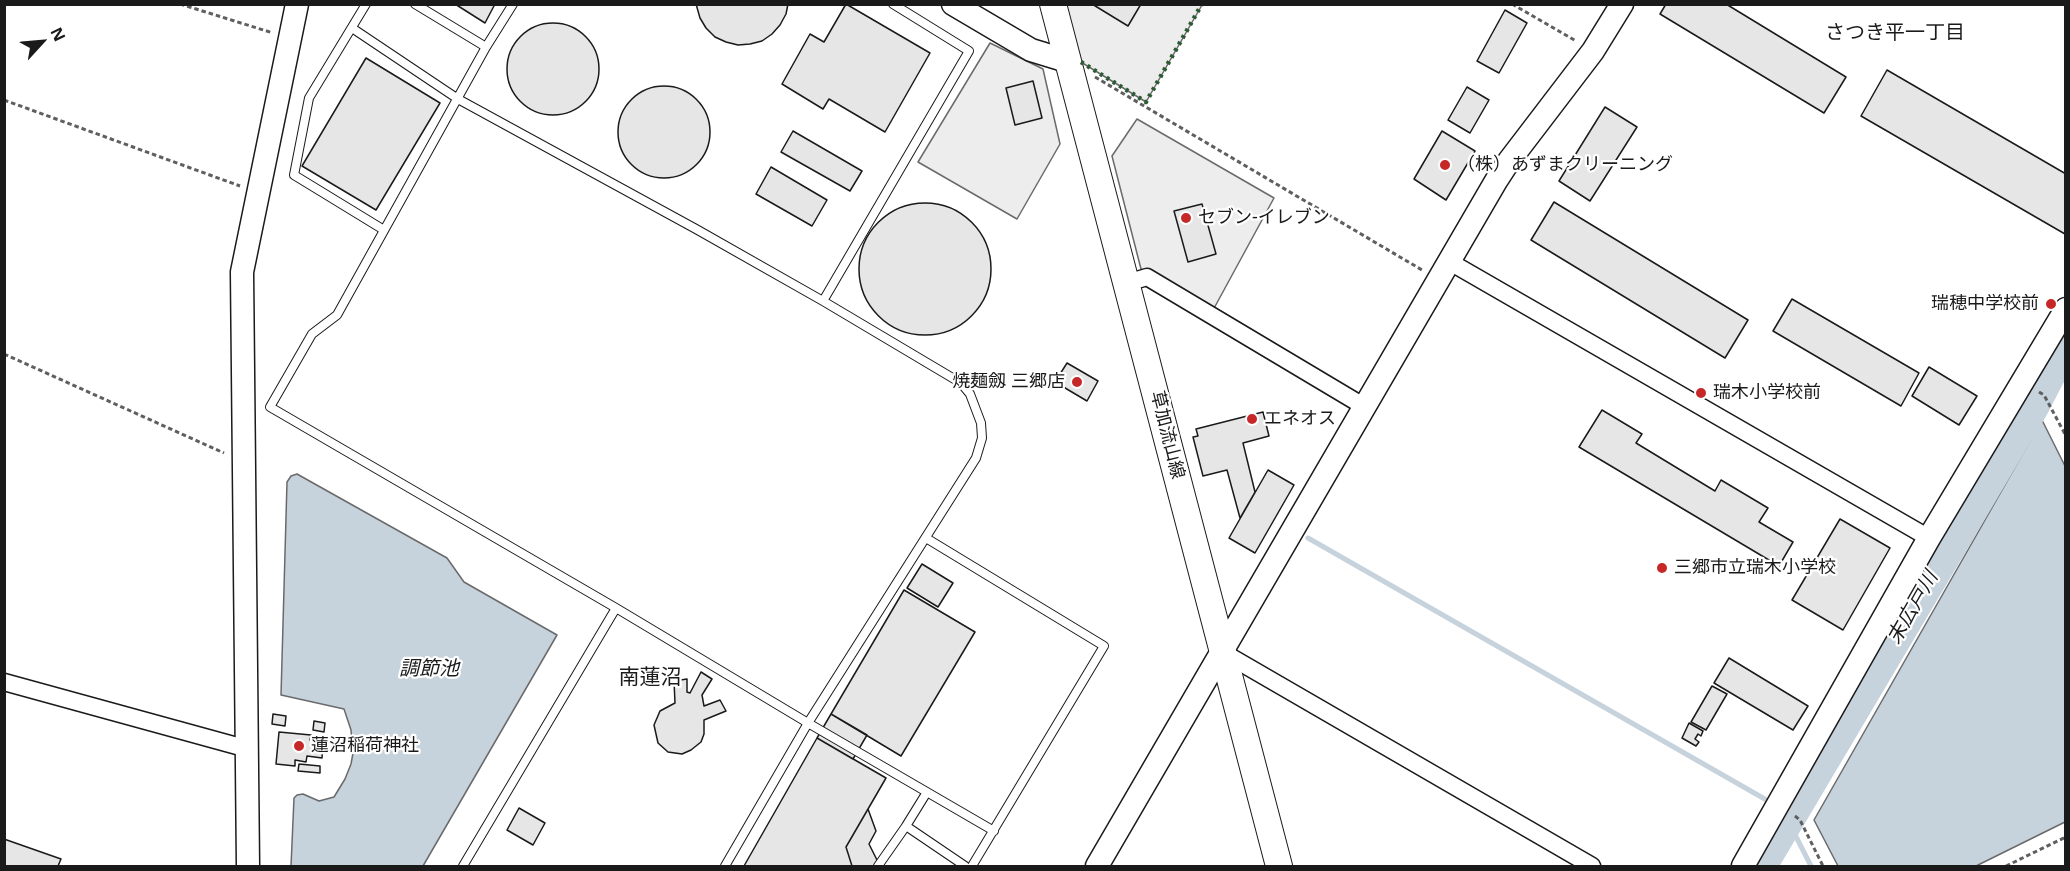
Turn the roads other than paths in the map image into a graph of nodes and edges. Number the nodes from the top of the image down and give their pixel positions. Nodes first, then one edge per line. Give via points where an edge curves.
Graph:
1 (297, 4) edge
2 (366, 4) edge
3 (415, 4) edge
4 (513, 4) edge
5 (893, 4) edge
6 (953, 4) edge
7 (1053, 4) edge
8 (1622, 4) edge
9 (352, 28) junction
10 (486, 47) junction
11 (1067, 61) junction
12 (458, 99) junction
13 (384, 231) junction
14 (1445, 271) junction
15 (1127, 283) junction
16 (824, 301) junction
17 (2066, 309) edge
18 (1365, 407) junction
19 (926, 538) junction
20 (1929, 538) junction
21 (616, 608) junction
22 (1224, 651) junction
23 (4, 682) edge
24 (808, 723) junction
25 (248, 749) junction
26 (927, 792) junction
27 (906, 826) junction
28 (994, 831) junction
29 (248, 867) edge
30 (463, 867) edge
31 (725, 867) edge
32 (878, 867) edge
33 (965, 867) edge
34 (972, 867) edge
35 (1097, 867) edge
36 (1279, 867) edge
37 (1592, 867) edge
38 (1743, 867) edge

1 - 25 street via 242,272
2 - 9 lane
3 - 10 lane
4 - 10 lane
5 - 16 lane via 969,51
6 - 11 street via 1031,50
7 - 11 main road, 草加流山線
8 - 14 street via 1593,51 1509,161
9 - 12 lane
9 - 13 lane via 309,98 294,176
10 - 12 lane
11 - 15 main road, 草加流山線
12 - 13 lane
12 - 16 lane
13 - 21 lane via 337,315 312,334 270,407
14 - 18 street
14 - 20 street
15 - 18 street via 1147,277
15 - 22 main road, 草加流山線
16 - 19 lane via 961,383 976,407 982,438 976,458
17 - 20 street
18 - 22 street
19 - 24 lane
19 - 28 lane via 1104,646
20 - 38 street
21 - 24 lane
21 - 30 lane
22 - 35 street
22 - 36 main road, 草加流山線
22 - 37 street
23 - 25 street
24 - 26 lane
24 - 31 lane
25 - 29 street
26 - 27 lane
26 - 28 lane
27 - 32 lane
27 - 33 lane
28 - 34 lane

